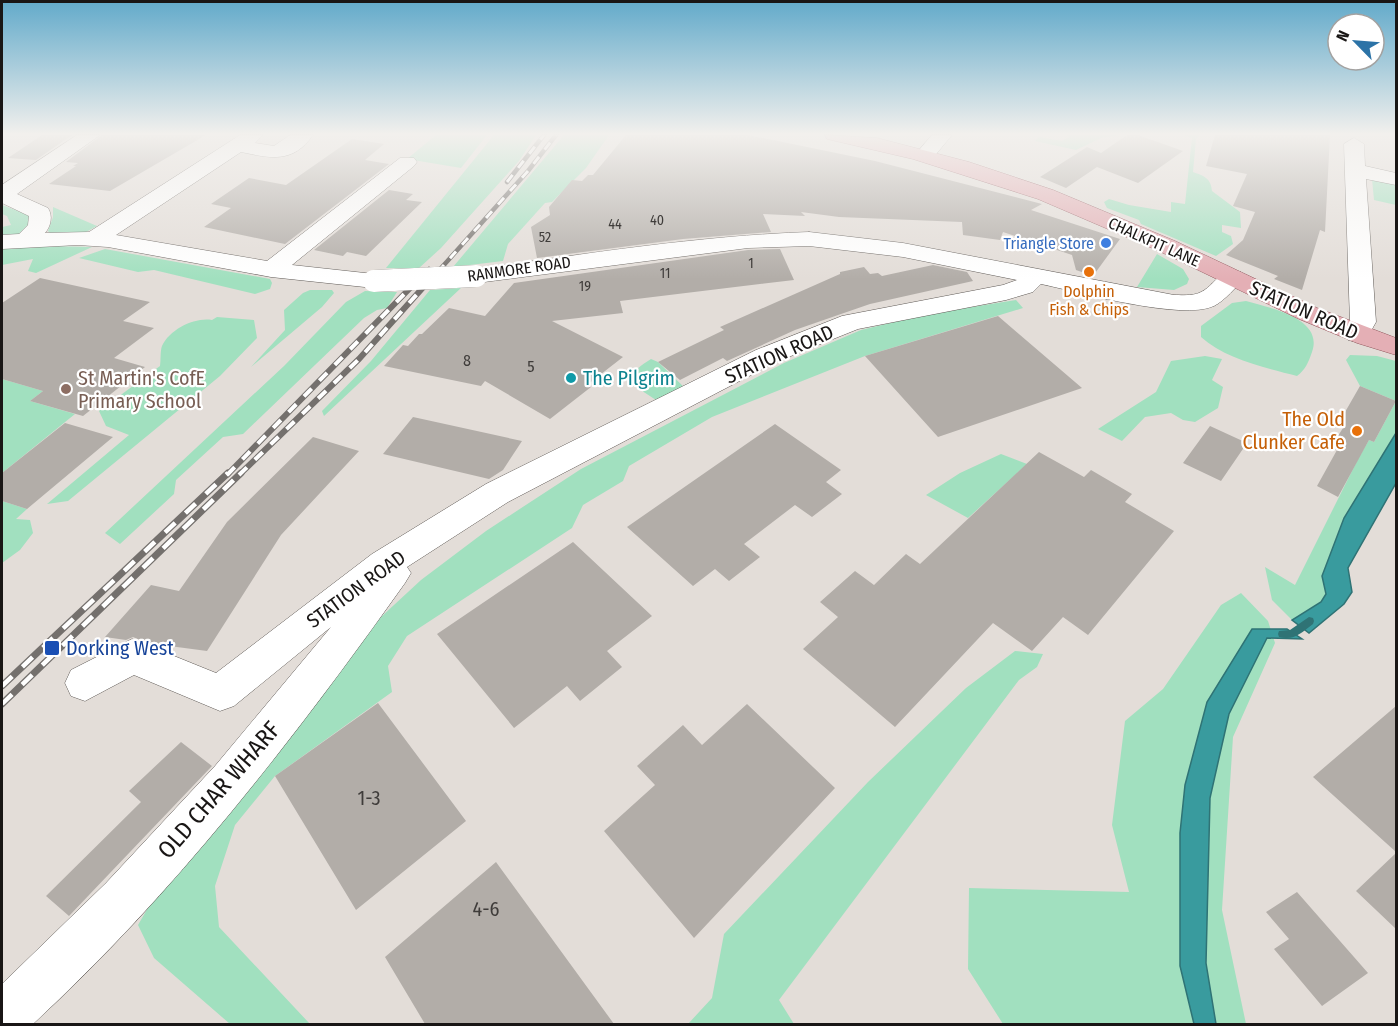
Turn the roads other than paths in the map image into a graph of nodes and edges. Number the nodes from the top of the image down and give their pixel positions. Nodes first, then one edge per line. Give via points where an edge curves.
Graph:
1 (19, 183) edge
2 (180, 183) edge
3 (380, 183) edge
4 (1012, 183) edge
5 (1356, 183) edge
6 (2, 194) edge
7 (94, 239) junction
8 (26, 240) junction
9 (2, 242) edge
10 (271, 270) junction
11 (1036, 276) junction
12 (1232, 278) junction
13 (1357, 334) junction
14 (1396, 347) edge
15 (418, 544) junction
16 (85, 683) dead end
17 (2, 1018) edge

1 - 6 street
2 - 7 street
3 - 10 street
4 - 12 main road, CHALKPIT LANE via 1158,242
5 - 13 street via 1363,322
6 - 8 street via 40,213 39,226
7 - 8 street, RANMORE ROAD
7 - 10 street, RANMORE ROAD
8 - 9 street, RANMORE ROAD
10 - 11 street, RANMORE ROAD, bridge via 374,281 476,276 748,241 809,239 903,250
11 - 12 street, STATION ROAD via 1174,303 1206,300
11 - 15 street, STATION ROAD via 1024,287 1006,292 851,322 766,356 497,493
12 - 13 main road, STATION ROAD
13 - 14 main road, STATION ROAD
15 - 16 street, STATION ROAD via 384,564 220,693 132,656
15 - 17 street, OLD CHAR WHARF via 375,593 335,651 230,781 123,900

